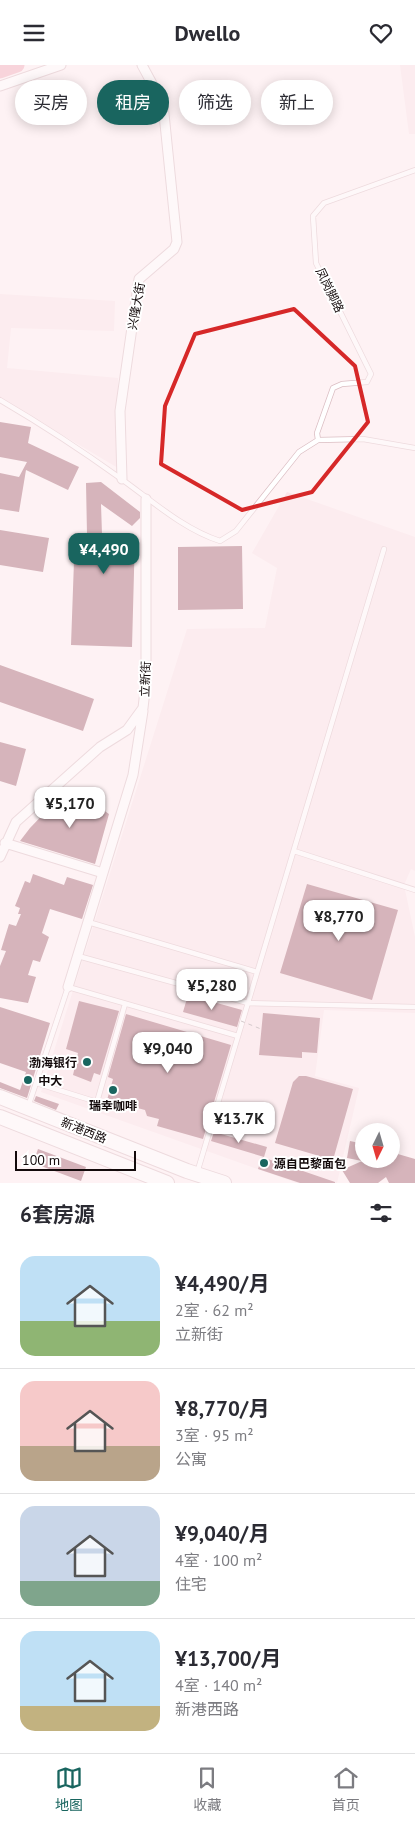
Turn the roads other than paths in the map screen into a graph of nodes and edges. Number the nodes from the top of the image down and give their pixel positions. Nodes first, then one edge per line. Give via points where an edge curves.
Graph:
1 (61, 65) edge
2 (142, 65) edge
3 (0, 86) edge
4 (415, 169) edge
5 (0, 400) edge
6 (318, 440) junction
7 (415, 448) edge
8 (122, 479) junction
9 (146, 499) junction
10 (384, 549) dead end
11 (143, 708) junction
12 (5, 843) junction
13 (294, 851) junction
14 (0, 857) edge
15 (103, 873) junction
16 (415, 890) edge
17 (88, 922) junction
18 (78, 955) junction
19 (257, 972) junction
20 (68, 987) junction
21 (125, 1003) junction
22 (248, 1003) junction
23 (415, 1007) edge
24 (238, 1036) junction
25 (36, 1083) junction
26 (0, 1097) edge
27 (28, 1109) junction
28 (0, 1117) edge
29 (197, 1174) junction
30 (167, 1183) edge
31 (224, 1183) edge

1 - 3 street
2 - 8 street, 兴隆大街 via 164,104 177,242 174,249 139,279 120,411
4 - 6 lane, 凤岗脚路 via 324,203 313,216 316,263 371,374 366,382 333,388 317,433
5 - 8 lane
6 - 7 lane via 363,439
6 - 9 lane via 299,452 236,531 220,541 205,536
8 - 9 lane
9 - 11 street, 立新街 via 146,682
10 - 13 lane
11 - 12 street, 立新街 via 128,730 100,747 16,822
11 - 15 street via 133,775
12 - 14 street, 立新街
12 - 15 street
13 - 16 lane
13 - 19 lane
15 - 17 street
17 - 18 street
17 - 19 lane
18 - 20 street
18 - 22 lane
19 - 22 lane
20 - 21 lane
20 - 25 lane
21 - 24 lane
21 - 25 lane via 97,1102
22 - 23 lane
22 - 24 lane
24 - 29 lane
25 - 27 lane
26 - 27 main road, 新港西路
27 - 29 main road, 新港西路
28 - 30 main road, 新港西路
29 - 31 main road, 新港西路

